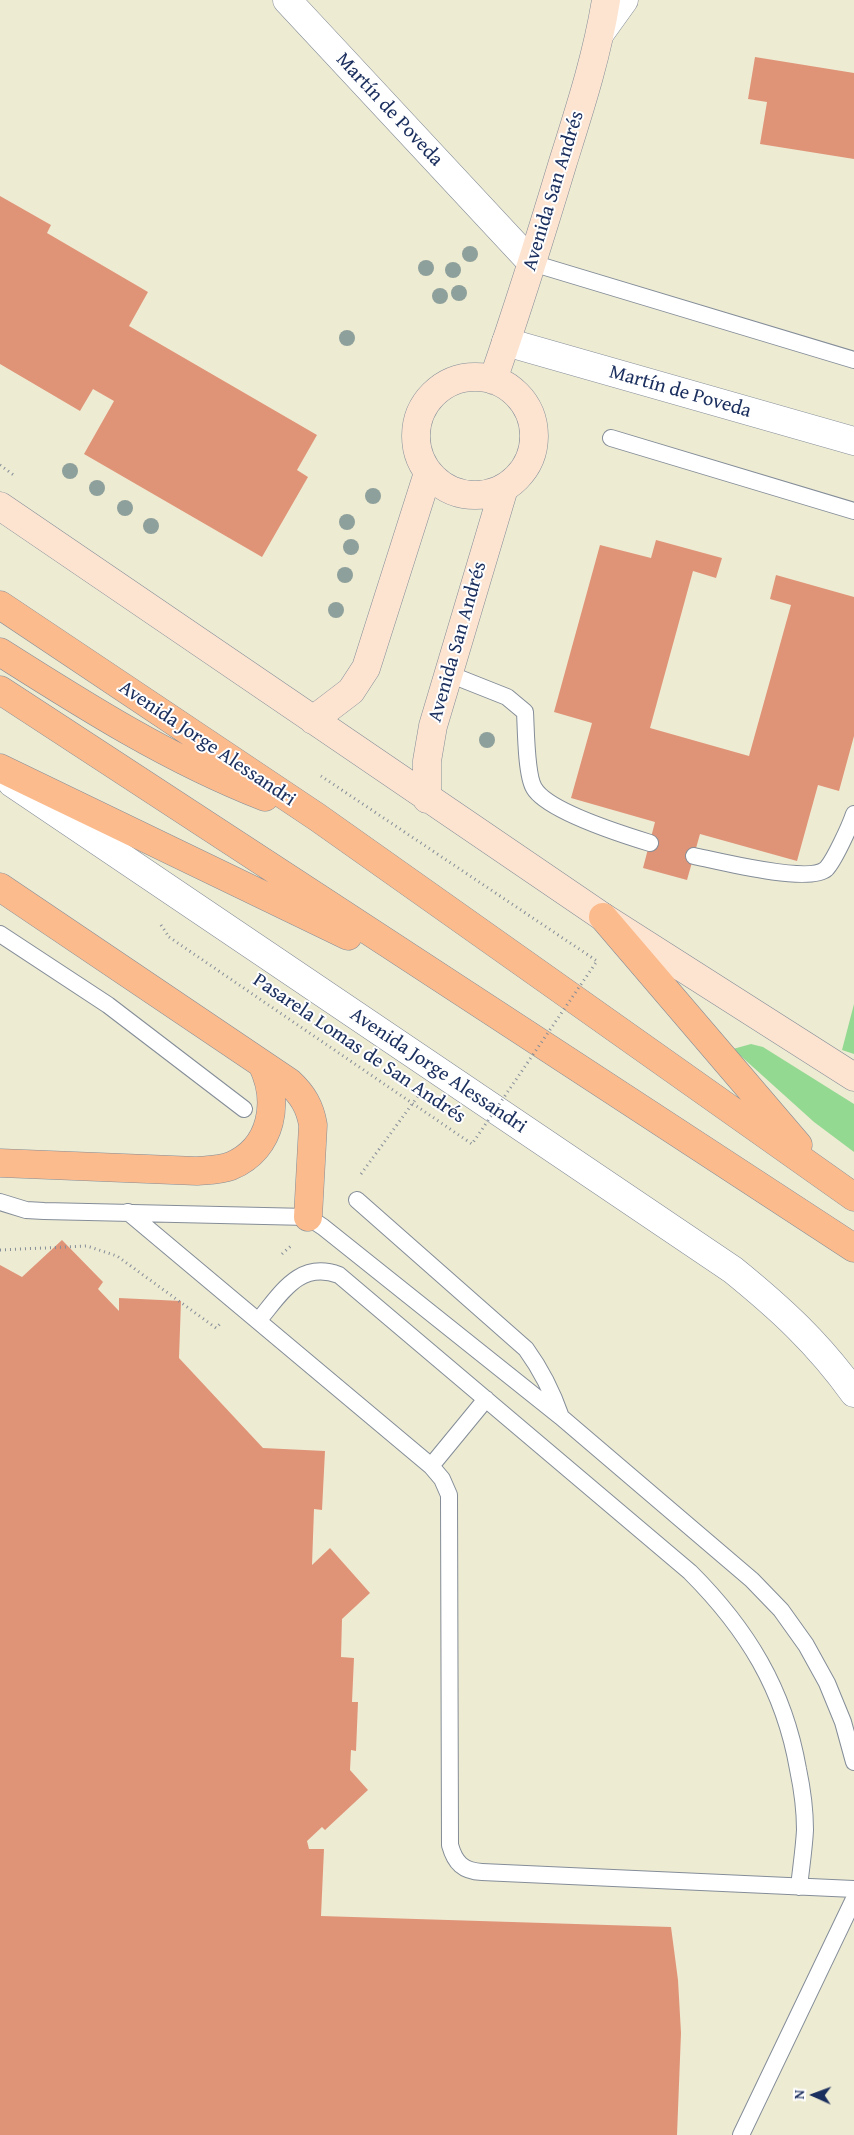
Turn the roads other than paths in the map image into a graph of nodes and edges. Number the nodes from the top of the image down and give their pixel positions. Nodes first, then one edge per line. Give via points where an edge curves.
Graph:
1 (287, 0) edge
2 (606, 0) edge
3 (624, 0) edge
4 (601, 32) junction
5 (532, 263) junction
6 (506, 342) junction
7 (854, 360) edge
8 (493, 380) junction
9 (611, 438) dead end
10 (854, 442) edge
11 (428, 473) junction
12 (504, 488) junction
13 (0, 506) edge
14 (854, 511) edge
15 (0, 605) edge
16 (0, 652) edge
17 (449, 674) junction
18 (0, 690) edge
19 (313, 720) junction
20 (0, 768) edge
21 (0, 775) edge
22 (427, 799) junction
23 (854, 814) edge
24 (317, 817) junction
25 (650, 843) dead end
26 (694, 856) dead end
27 (0, 887) edge
28 (603, 917) junction
29 (0, 934) edge
30 (446, 983) junction
31 (262, 1064) junction
32 (854, 1077) edge
33 (244, 1109) dead end
34 (0, 1163) edge
35 (824, 1177) junction
36 (854, 1197) edge
37 (357, 1200) dead end
38 (0, 1202) edge
39 (128, 1212) junction
40 (308, 1217) junction
41 (854, 1248) edge
42 (258, 1321) junction
43 (854, 1393) edge
44 (486, 1399) junction
45 (561, 1417) junction
46 (431, 1466) junction
47 (854, 1762) edge
48 (798, 1886) junction
49 (854, 1889) edge
50 (854, 1899) edge
51 (741, 2135) edge

1 - 5 street, Martín de Poveda
2 - 4 street, Avenida San Andrés
3 - 4 street
4 - 5 street, Avenida San Andrés
5 - 6 street, Avenida San Andrés
5 - 7 lane
6 - 8 street, Avenida San Andrés
6 - 10 street, Martín de Poveda
8 - 11 street via 464,378 450,383 427,401 420,414 416,440
8 - 12 street via 520,399 533,430 527,464
9 - 14 lane
11 - 12 street via 438,483 463,494 491,493
11 - 19 street via 366,668 351,690
12 - 17 street, Avenida San Andrés
13 - 19 street
15 - 24 highway, Avenida Jorge Alessandri
16 - 24 highway via 157,747 241,787
17 - 22 street, Avenida San Andrés via 430,743
17 - 25 lane via 506,697 525,712 534,788 550,804
18 - 30 highway
19 - 22 street
20 - 30 highway
21 - 43 street, Avenida Jorge Alessandri via 733,1270 793,1320
22 - 28 street
23 - 26 lane via 827,868 817,874 790,874
24 - 35 highway, Avenida Jorge Alessandri
27 - 31 highway
28 - 32 street
28 - 35 highway
29 - 33 lane via 108,1005
30 - 41 highway
31 - 34 highway via 271,1088 270,1123 254,1150 230,1166 197,1171
31 - 40 highway via 290,1082 311,1113 313,1138
35 - 36 highway, Avenida Jorge Alessandri
37 - 45 lane via 526,1349 546,1378
38 - 39 lane via 26,1210
39 - 40 lane
39 - 42 lane
40 - 45 lane
42 - 44 lane via 298,1278 315,1270 327,1270 344,1278
42 - 46 lane
44 - 46 lane
44 - 48 lane via 690,1572 719,1601 743,1633 771,1682 794,1744 805,1828
45 - 47 lane via 752,1580 781,1610 827,1683 843,1722
46 - 48 lane via 449,1495 450,1845 460,1866 482,1872
48 - 49 lane
50 - 51 lane

